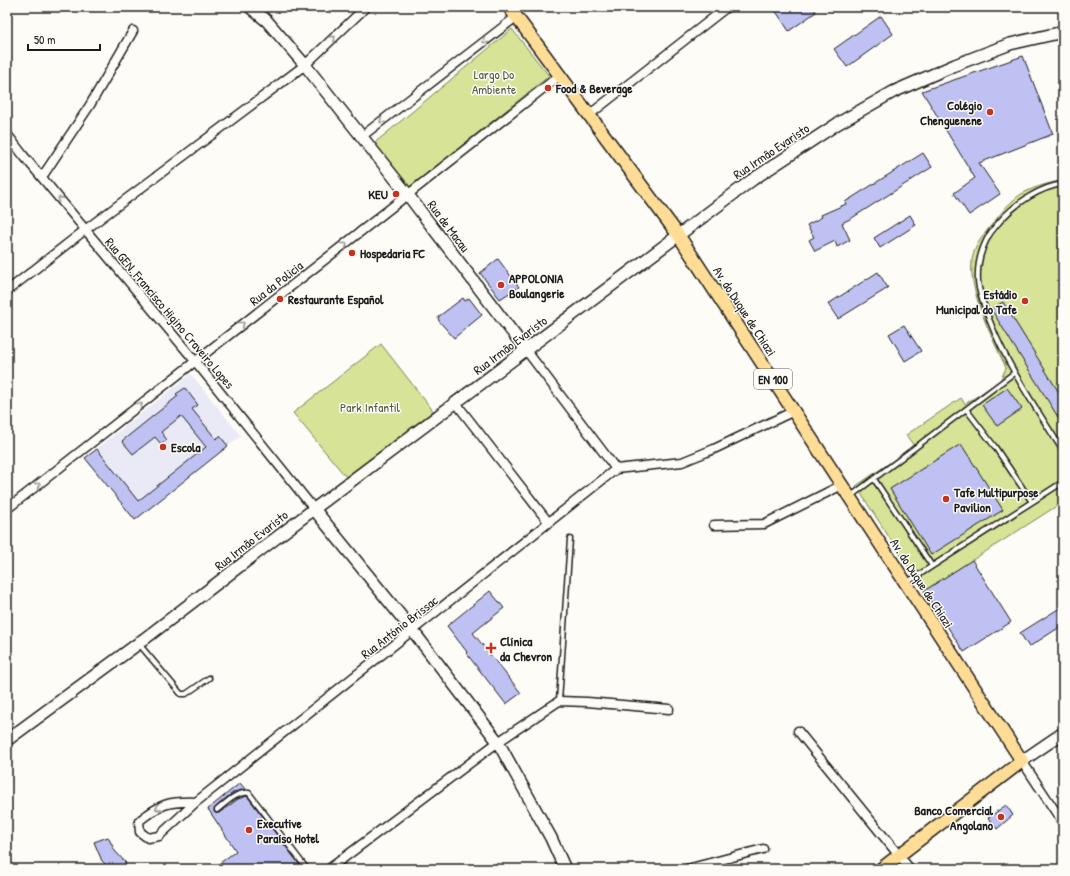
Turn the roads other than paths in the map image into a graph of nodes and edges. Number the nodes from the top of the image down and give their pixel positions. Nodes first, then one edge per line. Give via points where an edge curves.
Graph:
1 (250, 7) edge
2 (366, 7) edge
3 (727, 7) edge
4 (512, 12) edge
5 (133, 31) dead end
6 (1063, 32) edge
7 (305, 65) junction
8 (560, 76) junction
9 (589, 115) junction
10 (7, 134) edge
11 (361, 137) junction
12 (42, 177) junction
13 (1063, 184) edge
14 (408, 196) junction
15 (85, 230) junction
16 (679, 236) junction
17 (7, 291) edge
18 (526, 350) junction
19 (195, 361) junction
20 (1014, 373) junction
21 (456, 403) junction
22 (966, 409) junction
23 (794, 411) junction
24 (1063, 451) edge
25 (616, 469) junction
26 (874, 479) junction
27 (1063, 482) edge
28 (842, 485) junction
29 (849, 497) junction
30 (1032, 502) junction
31 (7, 509) edge
32 (314, 509) junction
33 (549, 523) junction
34 (714, 525) dead end
35 (570, 539) dead end
36 (932, 566) junction
37 (906, 583) junction
38 (413, 631) junction
39 (139, 644) junction
40 (209, 678) dead end
41 (559, 701) junction
42 (669, 709) dead end
43 (798, 731) dead end
44 (1063, 733) edge
45 (7, 740) edge
46 (498, 742) junction
47 (1022, 761) junction
48 (196, 802) junction
49 (216, 810) dead end
50 (1063, 823) edge
51 (763, 849) dead end
52 (899, 855) junction
53 (307, 869) edge
54 (329, 869) edge
55 (565, 869) edge
56 (687, 869) edge
57 (881, 869) edge
58 (910, 869) edge

1 - 7 street, Rua de Macau via 267,21
7 -> 2 street
3 - 9 street
4 - 8 main road, Av. do Duque de Chiazi / EN 100
4 -> 11 street
5 - 12 street via 90,105
6 - 16 street, Rua Irmão Evaristo via 1010,44 893,92 837,124 752,180
7 - 11 street, Rua de Macau
7 - 15 street
8 - 9 main road, Av. do Duque de Chiazi / EN 100
8 - 14 street, Rua da Policia
9 - 16 main road, Av. do Duque de Chiazi / EN 100
10 - 12 street, Rua GEN. Francisco Higino Craveiro Lopes
11 - 14 street, Rua de Macau
15 -> 12 street, Rua GEN. Francisco Higino Craveiro Lopes
13 - 20 lane via 1052,185 1025,199 1006,214 989,236 980,257 978,280 981,298
14 - 18 street, Rua de Macau
19 -> 14 street, Rua da Policia
15 - 17 street
15 - 19 street, Rua GEN. Francisco Higino Craveiro Lopes
16 - 18 street, Rua Irmão Evaristo
16 - 23 main road, Av. do Duque de Chiazi / EN 100
18 - 21 street, Rua Irmão Evaristo
18 - 25 street, Rua de Macau
31 -> 19 street, Rua da Policia
19 - 32 street, Rua GEN. Francisco Higino Craveiro Lopes
20 - 22 lane
20 - 24 lane
21 - 32 street, Rua Irmão Evaristo
21 - 33 street
22 - 26 lane
22 - 30 lane
23 - 25 street via 722,446 682,462
23 - 28 main road, Av. do Duque de Chiazi / EN 100
25 - 33 street, Rua António Brissac
26 - 29 lane
26 - 36 lane
27 - 30 lane
28 - 29 main road, Av. do Duque de Chiazi / EN 100
28 - 34 street via 764,524
29 - 37 main road, Av. do Duque de Chiazi / EN 100
30 - 36 lane
32 - 38 street
32 - 39 street, Rua Irmão Evaristo
33 - 38 street, Rua António Brissac
35 - 41 lane
36 - 37 lane
37 - 47 main road, Av. do Duque de Chiazi / EN 100
38 - 46 street
38 - 48 street, Rua António Brissac
39 - 40 lane via 181,694 186,694
39 - 45 street, Rua Irmão Evaristo
41 - 42 street
41 - 46 street
43 - 52 street
44 - 47 street
46 - 54 street
46 - 55 street via 551,838
47 - 50 street
47 - 52 main road
48 -> 48 street, Rua António Brissac via 162,805 139,822 140,832 148,838 159,836
49 - 53 lane via 239,793 249,793
51 - 56 street
52 - 57 main road
52 - 58 street

